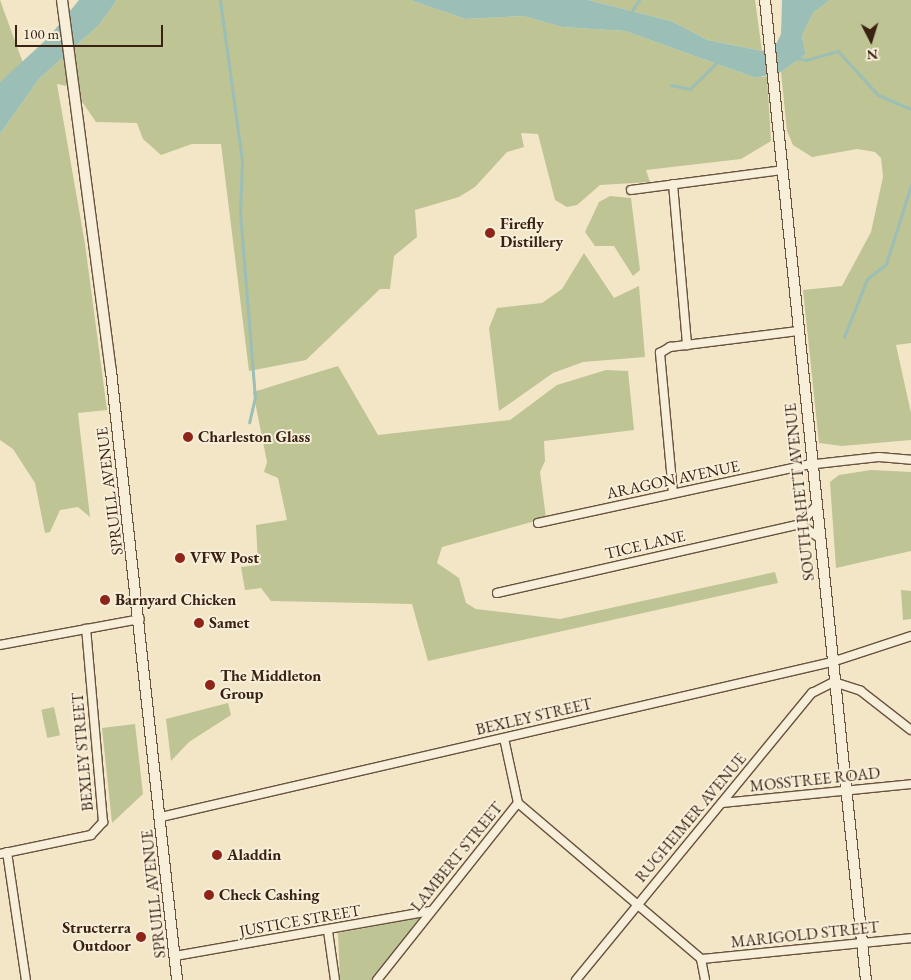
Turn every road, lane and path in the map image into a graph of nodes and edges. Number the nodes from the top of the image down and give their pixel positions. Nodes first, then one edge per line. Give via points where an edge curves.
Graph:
1 (62, 0) edge
2 (764, 0) edge
3 (782, 170) junction
4 (673, 184) junction
5 (631, 190) dead end
6 (798, 331) junction
7 (687, 345) junction
8 (911, 460) edge
9 (813, 464) junction
10 (673, 493) junction
11 (816, 506) junction
12 (538, 523) dead end
13 (800, 524) junction
14 (819, 538) junction
15 (497, 593) dead end
16 (140, 619) junction
17 (86, 629) junction
18 (911, 636) edge
19 (0, 644) edge
20 (832, 662) junction
21 (834, 682) junction
22 (911, 730) edge
23 (504, 738) junction
24 (911, 784) edge
25 (846, 790) junction
26 (518, 803) junction
27 (722, 803) junction
28 (161, 817) junction
29 (4, 853) edge
30 (639, 902) junction
31 (430, 912) junction
32 (328, 931) junction
33 (911, 938) edge
34 (863, 944) junction
35 (175, 956) junction
36 (701, 959) junction
37 (26, 980) edge
38 (177, 980) edge
39 (335, 980) edge
40 (377, 980) edge
41 (576, 980) edge
42 (705, 980) edge
43 (866, 980) edge

1 - 16 street, SPRUILL AVENUE
2 - 3 street, SOUTH RHETT AVENUE
3 - 4 street
3 - 6 street, SOUTH RHETT AVENUE
4 - 5 street
4 - 7 street
6 - 7 street
6 - 9 street, SOUTH RHETT AVENUE
7 - 10 street via 663,349 658,360
8 - 9 street, ARAGON AVENUE via 879,457
9 - 10 street, ARAGON AVENUE
9 - 11 street, SOUTH RHETT AVENUE
10 - 12 street, ARAGON AVENUE
11 - 13 street
11 - 14 street, SOUTH RHETT AVENUE
13 - 14 street
13 - 15 street, TICE LANE
14 - 20 street, SOUTH RHETT AVENUE
16 - 17 street
16 - 28 street, SPRUILL AVENUE
17 - 19 street
17 - 29 street, BEXLEY STREET via 103,822 91,835
18 - 20 street, BEXLEY STREET
20 - 21 street, SOUTH RHETT AVENUE
20 - 23 street, BEXLEY STREET
21 - 22 street via 861,691
21 - 25 street, SOUTH RHETT AVENUE
21 - 27 street, RUGHEIMER AVENUE via 812,693
23 - 26 street, LAMBERT STREET
23 - 28 street, BEXLEY STREET
24 - 25 street, MOSSTREE ROAD
25 - 27 street, MOSSTREE ROAD
25 - 34 street, SOUTH RHETT AVENUE
26 - 30 street
26 - 31 street, LAMBERT STREET
27 - 30 street, RUGHEIMER AVENUE
28 - 35 street, SPRUILL AVENUE
29 - 37 street
30 - 36 street
30 - 41 street, RUGHEIMER AVENUE
31 - 32 street, JUSTICE STREET
31 - 40 street, LAMBERT STREET
32 - 35 street, JUSTICE STREET
32 - 39 street
33 - 34 street, MARIGOLD STREET
34 - 36 street, MARIGOLD STREET
34 - 43 street, SOUTH RHETT AVENUE
35 - 38 street, SPRUILL AVENUE
36 - 42 street

